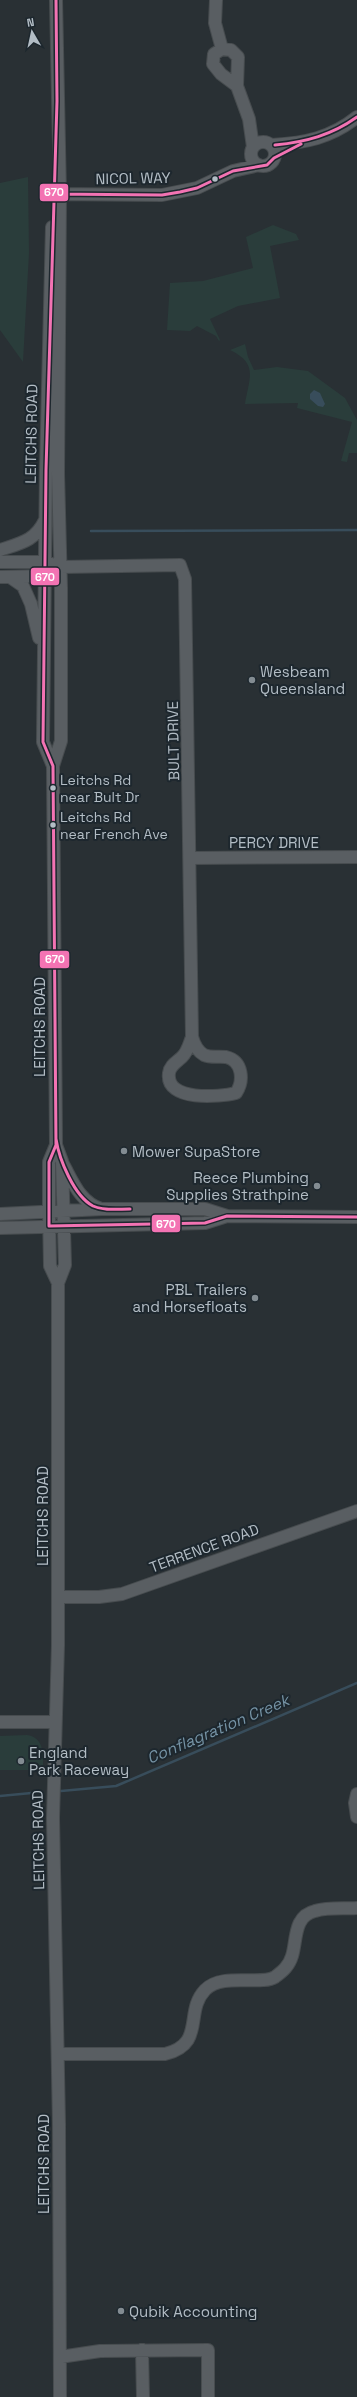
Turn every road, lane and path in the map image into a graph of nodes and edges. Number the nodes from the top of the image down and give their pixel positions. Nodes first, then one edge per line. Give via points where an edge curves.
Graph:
1 (56, 0) edge
2 (216, 0) edge
3 (222, 49) junction
4 (237, 86) junction
5 (357, 117) edge
6 (248, 119) junction
7 (269, 144) junction
8 (301, 144) junction
9 (252, 150) junction
10 (274, 158) junction
11 (259, 165) junction
12 (232, 171) junction
13 (57, 194) junction
14 (45, 519) junction
15 (0, 550) edge
16 (0, 562) edge
17 (45, 562) junction
18 (61, 567) junction
19 (45, 576) junction
20 (5, 577) edge
21 (44, 687) junction
22 (53, 766) junction
23 (357, 857) edge
24 (191, 858) junction
25 (192, 1037) junction
26 (56, 1144) junction
27 (62, 1161) junction
28 (102, 1209) junction
29 (63, 1211) junction
30 (49, 1212) junction
31 (0, 1214) edge
32 (227, 1216) junction
33 (357, 1217) edge
34 (49, 1226) junction
35 (64, 1226) junction
36 (0, 1228) edge
37 (58, 1283) junction
38 (357, 1511) edge
39 (58, 1597) junction
40 (0, 1722) edge
41 (55, 1722) junction
42 (357, 1794) edge
43 (357, 1817) edge
44 (357, 1908) edge
45 (58, 2054) junction
46 (142, 2350) junction
47 (60, 2357) junction
48 (60, 2397) edge
49 (143, 2397) edge
50 (208, 2397) edge

1 - 13 street, LEITCHS ROAD
2 - 3 street via 215,23
3 - 4 street via 231,50 238,57
3 - 4 street via 214,54 212,64
4 - 6 street
5 - 8 street via 329,135
6 - 7 street
6 - 9 street
7 - 8 street
7 - 9 street via 259,143
7 - 10 street via 275,151
8 - 10 street
9 - 11 street via 253,160
9 - 12 street, NICOL WAY
10 - 11 street via 267,165
11 - 12 street, NICOL WAY
12 - 13 street, NICOL WAY via 196,188 162,195
13 - 14 street, LEITCHS ROAD
13 - 18 street, LEITCHS ROAD via 58,474
14 - 15 street via 39,532 32,538
14 - 17 street, LEITCHS ROAD
16 - 17 street
17 - 18 street
17 - 19 street, LEITCHS ROAD
18 - 19 street
18 - 22 street, LEITCHS ROAD via 61,741
18 - 24 street, BULT DRIVE via 180,565 185,579
19 - 20 street
19 - 21 street, LEITCHS ROAD
20 - 21 street via 23,586 31,604 38,628
21 - 22 street, LEITCHS ROAD via 43,742
22 - 26 street, LEITCHS ROAD
23 - 24 street, PERCY DRIVE
24 - 25 street, BULT DRIVE
25 - 25 street, BULT DRIVE via 196,1048 203,1054 226,1057 235,1063 241,1073 242,1084 236,1093 226,1096 185,1094 175,1090 169,1073 173,1064 188,1049
26 - 27 street, LEITCHS ROAD
26 - 30 street, LEITCHS ROAD via 49,1162
27 - 28 street via 79,1194 91,1206
27 - 29 street, LEITCHS ROAD
28 - 29 street
28 - 32 street via 205,1209
29 - 30 street
29 - 35 street, LEITCHS ROAD
30 - 31 street
30 - 34 street, LEITCHS ROAD
32 - 33 street
32 - 35 street via 205,1223
34 - 35 street
34 - 36 street
34 - 37 street, LEITCHS ROAD via 50,1266
35 - 37 street, LEITCHS ROAD via 65,1266
37 - 39 street, LEITCHS ROAD
38 - 39 street, TERRENCE ROAD via 122,1594
39 - 41 street, LEITCHS ROAD
40 - 41 street
41 - 45 street, LEITCHS ROAD via 53,1818
42 - 43 street
44 - 45 street via 314,1911 305,1916 298,1924 292,1956 286,1968 273,1978 226,1981 206,1988 198,1998 189,2039 175,2052
45 - 47 street, LEITCHS ROAD
46 - 47 street via 100,2351
46 - 49 street
46 - 50 street via 208,2350
47 - 48 street, LEITCHS ROAD

